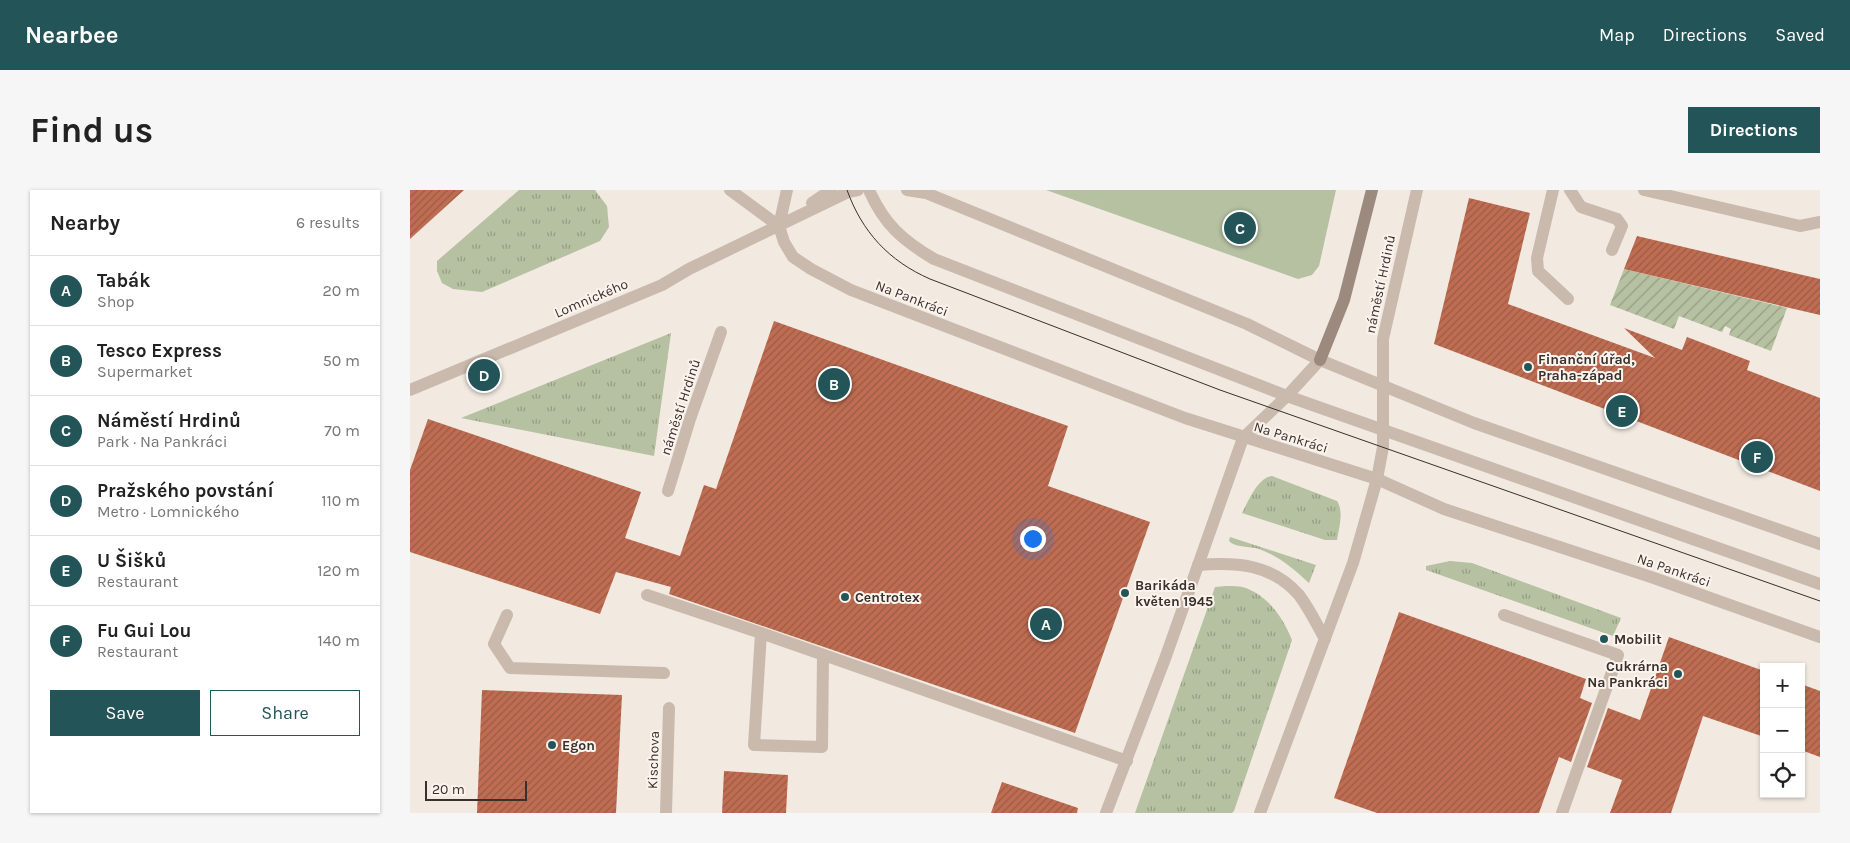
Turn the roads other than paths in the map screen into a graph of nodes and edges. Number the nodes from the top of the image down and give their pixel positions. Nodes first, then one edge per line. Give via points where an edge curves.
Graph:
1 (730, 190) edge
2 (787, 190) edge
3 (831, 190) edge
4 (858, 190) edge
5 (869, 190) edge
6 (907, 190) edge
7 (1372, 190) edge
8 (1416, 190) edge
9 (1554, 190) edge
10 (1570, 190) edge
11 (1644, 190) edge
12 (924, 192) edge
13 (1820, 222) edge
14 (779, 226) junction
15 (1612, 250) dead end
16 (1568, 299) dead end
17 (721, 332) dead end
18 (1320, 360) junction
19 (1382, 386) junction
20 (410, 390) edge
21 (1287, 396) junction
22 (1383, 430) junction
23 (1243, 438) junction
24 (1377, 479) junction
25 (668, 491) dead end
26 (1820, 544) edge
27 (1198, 565) junction
28 (1820, 584) edge
29 (647, 595) dead end
30 (507, 615) dead end
31 (1504, 615) dead end
32 (761, 633) junction
33 (1820, 637) edge
34 (1325, 639) junction
35 (823, 655) junction
36 (664, 673) dead end
37 (670, 708) dead end
38 (1127, 761) junction
39 (666, 813) edge
40 (1106, 813) edge
41 (1260, 813) edge
42 (1562, 813) edge

1 - 14 street
2 - 14 street
3 - 14 street
4 - 14 street
5 - 21 street via 892,229 934,259
6 - 12 street
7 - 18 main road via 1344,300
8 - 19 street, náměstí Hrdinů via 1383,339
9 - 16 street via 1537,258 1538,272
10 - 15 street via 1581,207 1617,219 1622,226
11 - 13 street via 1800,226
12 - 18 street via 1247,324
14 - 20 street, Lomnického via 662,285
14 - 23 street, Na Pankráci via 793,257 851,290
17 - 25 street, náměstí Hrdinů
18 - 19 street
18 - 21 street
19 - 22 street, náměstí Hrdinů
19 - 26 street via 1474,423
21 - 22 street
21 - 23 street
22 - 24 street, náměstí Hrdinů
22 - 28 street
23 - 24 street, Na Pankráci
23 - 27 street
24 - 33 street, Na Pankráci via 1444,509
24 - 34 street, náměstí Hrdinů via 1353,563
27 - 34 street via 1227,563 1253,567 1280,577 1299,596
27 - 38 street
29 - 32 street
30 - 36 street via 494,644 510,668
31 - 42 street via 1618,655
32 - 35 street
32 - 35 street via 754,745 822,747
34 - 41 street, náměstí Hrdinů
35 - 38 street
37 - 39 street, Kischova
38 - 40 street

